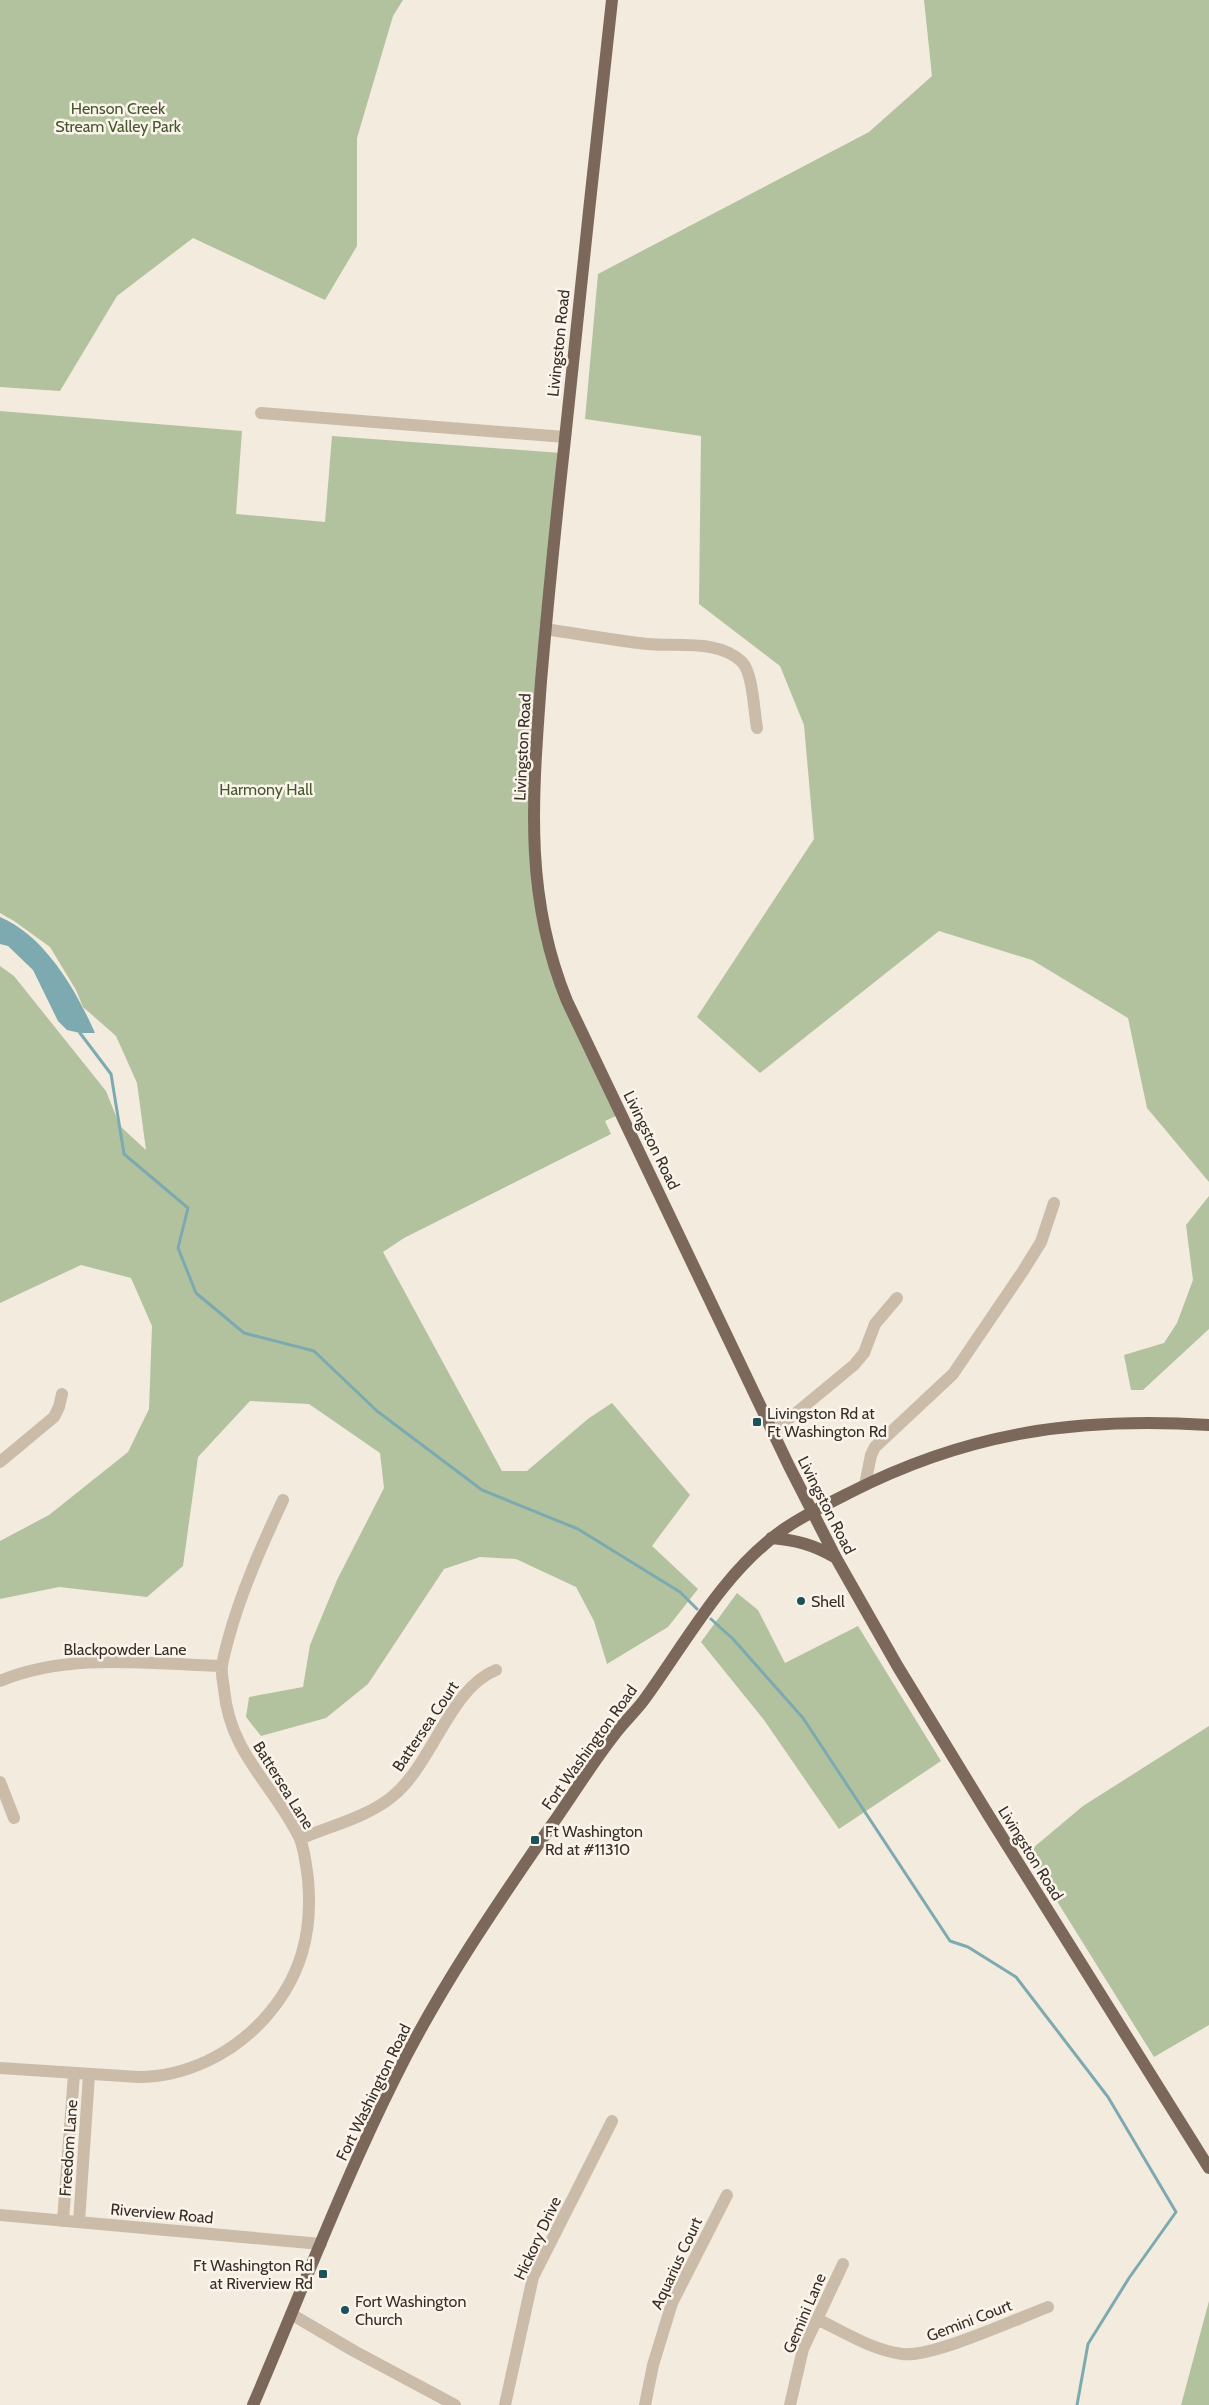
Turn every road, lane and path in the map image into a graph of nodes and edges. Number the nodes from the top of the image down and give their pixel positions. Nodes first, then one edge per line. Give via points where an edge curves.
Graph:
1 (612, 0) edge
2 (261, 413) dead end
3 (565, 437) junction
4 (545, 630) junction
5 (757, 728) dead end
6 (1054, 1203) dead end
7 (897, 1298) dead end
8 (62, 1394) dead end
9 (1209, 1425) edge
10 (773, 1432) junction
11 (0, 1462) edge
12 (865, 1485) junction
13 (283, 1500) dead end
14 (812, 1512) junction
15 (771, 1538) junction
16 (836, 1558) junction
17 (222, 1666) junction
18 (496, 1670) dead end
19 (0, 1680) edge
20 (0, 1782) edge
21 (14, 1818) dead end
22 (300, 1840) junction
23 (0, 2068) edge
24 (74, 2074) junction
25 (89, 2075) junction
26 (612, 2121) dead end
27 (1209, 2168) edge
28 (727, 2195) dead end
29 (0, 2215) edge
30 (63, 2221) junction
31 (79, 2222) junction
32 (321, 2244) junction
33 (843, 2264) dead end
34 (1048, 2307) dead end
35 (291, 2314) junction
36 (817, 2319) junction
37 (254, 2405) edge
38 (455, 2405) edge
39 (505, 2405) edge
40 (645, 2405) edge
41 (790, 2405) edge

1 - 3 main road, Livingston Road
2 - 3 street
3 - 4 main road, Livingston Road
4 - 5 street via 650,644 711,648 731,655 748,671
4 - 10 main road, Livingston Road via 536,753 534,843 539,905 550,957 567,1001
6 - 12 street via 1041,1242 953,1374 875,1447 870,1455
7 - 10 street via 874,1324 864,1353 854,1364
8 - 11 street via 54,1416
9 - 12 main road, Fort Washington Road via 1098,1424 1017,1433 941,1453
10 - 14 main road, Livingston Road
12 - 14 main road, Fort Washington Road
13 - 17 street, Battersea Lane via 241,1597
14 - 15 main road, Fort Washington Road
14 - 16 main road, Livingston Road
15 - 16 main road via 819,1547
15 - 32 main road, Fort Washington Road via 736,1574 706,1612 643,1701 599,1756 481,1928 395,2077
16 - 27 main road, Livingston Road via 989,1816
17 - 19 street, Blackpowder Lane via 70,1663 43,1666
17 - 22 street, Battersea Lane via 234,1735
18 - 22 street, Battersea Court via 469,1688 423,1760 393,1796 366,1812
20 - 21 street
22 - 25 street, Battersea Lane via 309,1890 309,1928 290,1981 269,2013 244,2038 188,2069 150,2077
23 - 24 street, Battersea Lane
24 - 25 street, Battersea Lane
24 - 30 street, Freedom Lane
25 - 31 street, Freedom Lane
26 - 39 street, Hickory Drive via 533,2277
28 - 40 street, Aquarius Court via 672,2303 653,2365
29 - 30 street, Riverview Road
30 - 31 street, Riverview Road
31 - 32 street, Riverview Road
32 - 35 main road, Fort Washington Road
33 - 36 street, Gemini Lane
34 - 36 street, Gemini Court via 925,2354 902,2354 871,2346
35 - 37 main road, Fort Washington Road
35 - 38 street
36 - 41 street, Gemini Lane via 803,2349

